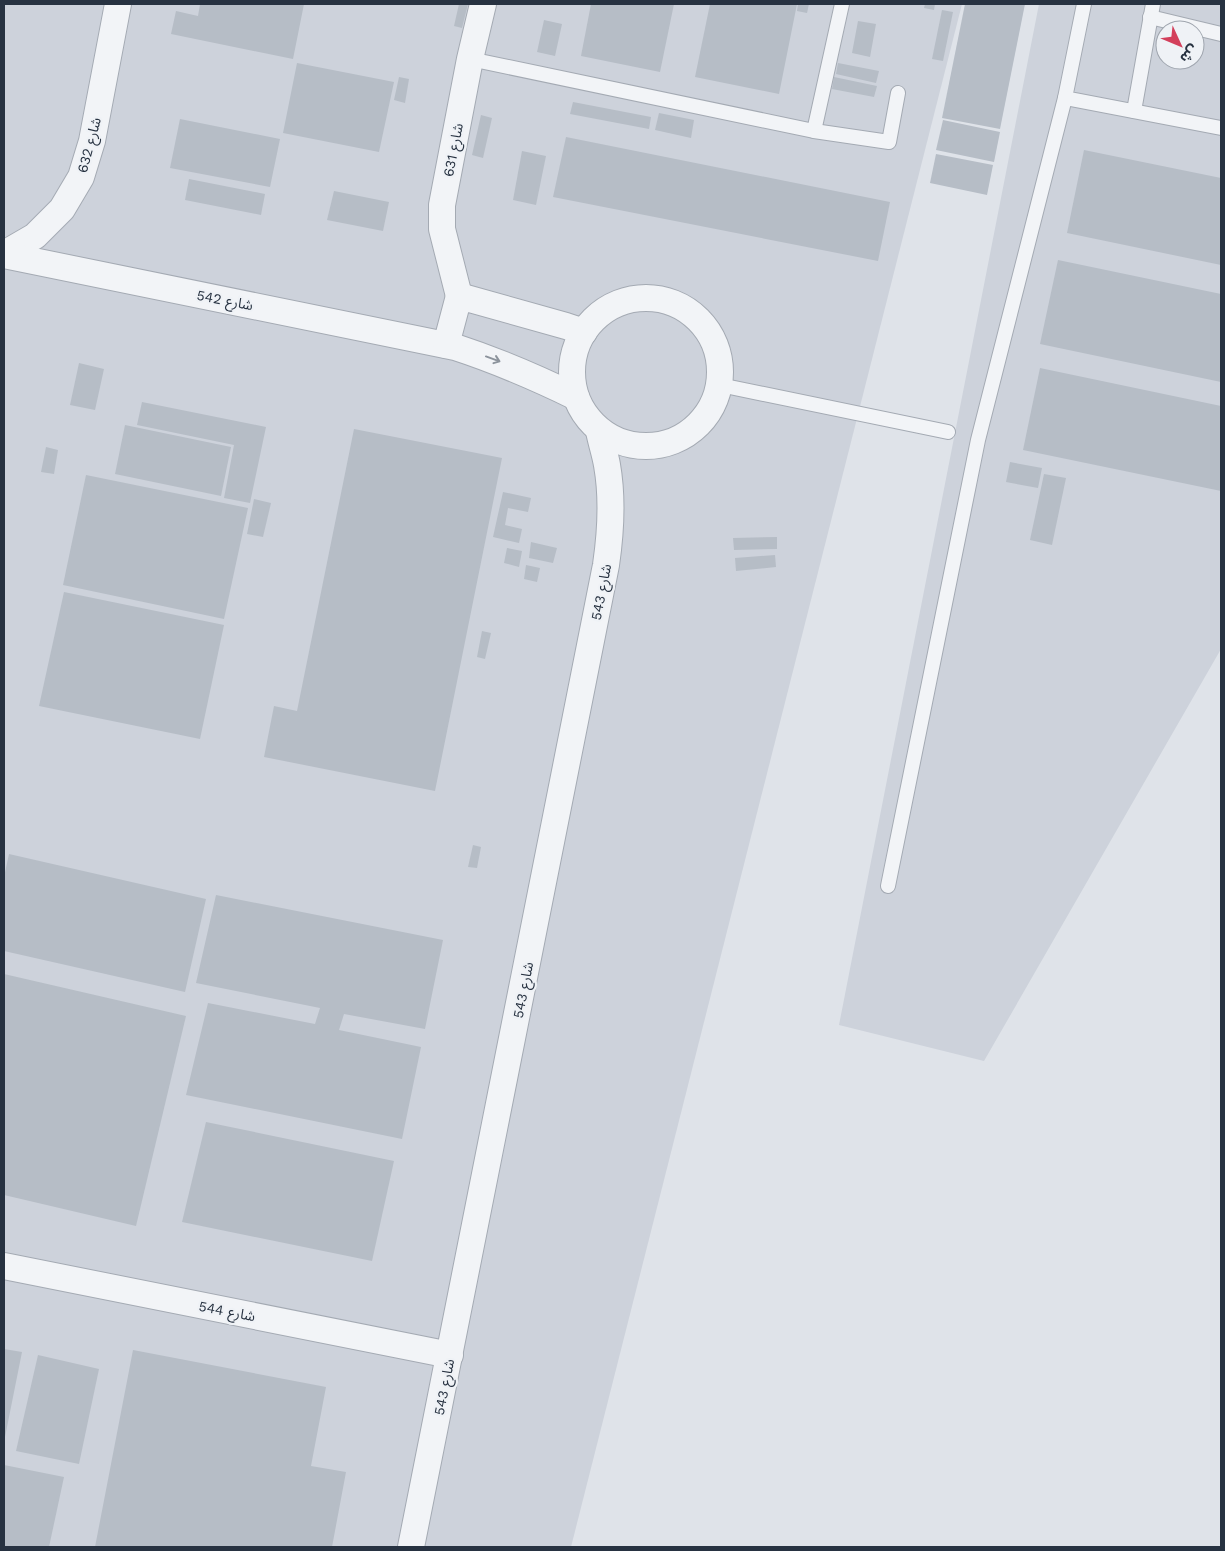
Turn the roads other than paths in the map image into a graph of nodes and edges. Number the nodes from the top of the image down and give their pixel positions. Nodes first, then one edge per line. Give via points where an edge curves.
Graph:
1 (118, 4) edge
2 (483, 4) edge
3 (842, 4) edge
4 (1084, 4) edge
5 (1152, 10) edge
6 (1221, 34) edge
7 (470, 59) junction
8 (898, 93) dead end
9 (1065, 98) junction
10 (1134, 111) junction
11 (1221, 128) edge
12 (814, 131) junction
13 (4, 255) edge
14 (459, 296) junction
15 (584, 332) junction
16 (446, 345) junction
17 (720, 385) junction
18 (576, 397) junction
19 (599, 431) junction
20 (948, 432) dead end
21 (888, 886) dead end
22 (4, 1266) edge
23 (450, 1355) junction
24 (412, 1547) edge

1 - 13 street, شارع 632 via 92,141 81,177 62,210 35,236
2 - 7 street, شارع 631
3 - 12 lane
4 - 9 lane
5 - 6 lane
5 - 10 lane
7 - 12 lane
7 - 14 street, شارع 631 via 442,205 442,230
8 - 12 lane via 889,142
9 - 10 lane
9 - 21 lane via 978,440
10 - 11 lane
13 - 16 street, شارع 542
14 - 15 street
14 - 16 street
15 - 17 street via 606,310 626,300 647,297 669,300 704,324 715,343 721,364
15 - 18 street via 576,346 571,372
16 -> 18 street, شارع 542 via 496,360
17 - 19 street via 713,406 700,424 682,438 662,446 640,447 618,442
17 - 20 lane
18 - 19 street via 585,416
19 - 23 street, شارع 543 via 611,497 611,532 606,565
22 - 23 street, شارع 544
23 - 24 street, شارع 543

